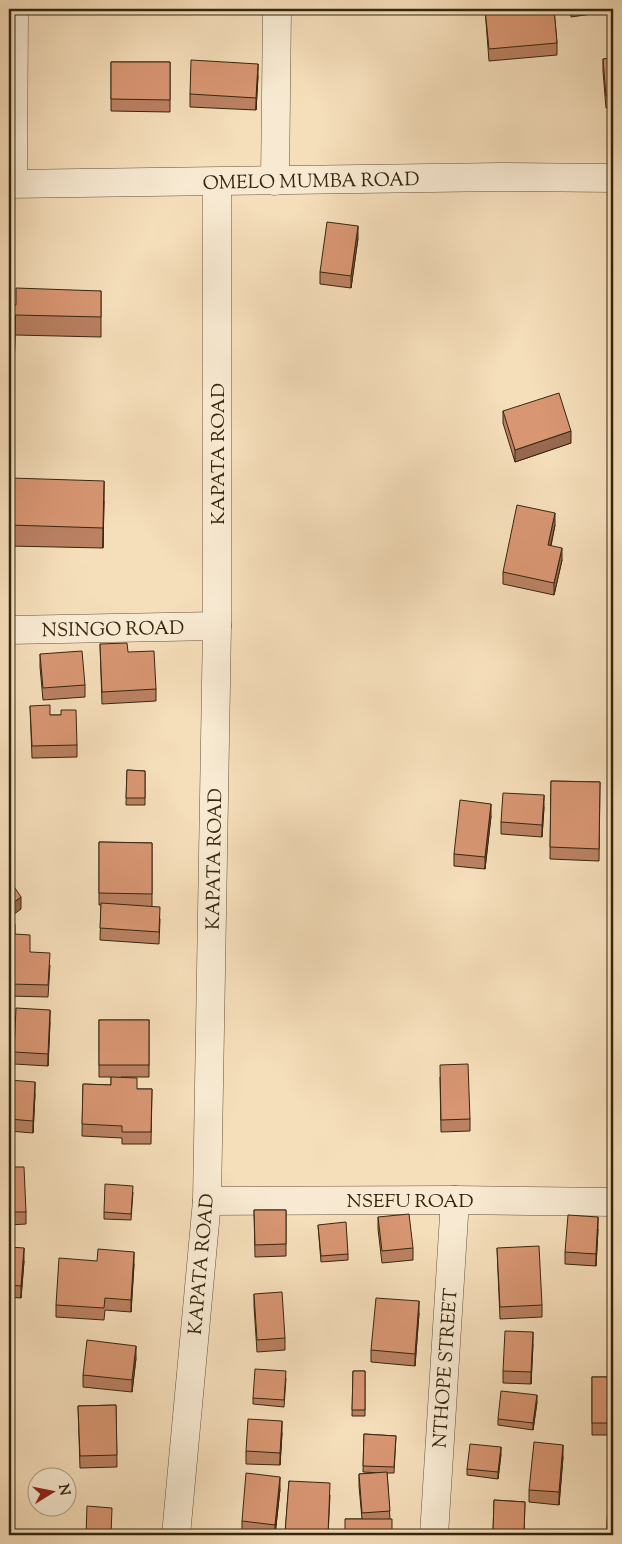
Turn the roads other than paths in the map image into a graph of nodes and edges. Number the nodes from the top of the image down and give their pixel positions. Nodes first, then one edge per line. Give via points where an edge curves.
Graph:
1 (14, 9) edge
2 (277, 9) edge
3 (613, 178) edge
4 (275, 181) junction
5 (216, 182) junction
6 (11, 184) edge
7 (217, 626) junction
8 (9, 630) edge
9 (455, 1200) junction
10 (207, 1201) junction
11 (613, 1202) edge
12 (176, 1535) edge
13 (434, 1535) edge

1 - 6 street
2 - 4 street
3 - 4 street, OMELO MUMBA ROAD
4 - 5 street, OMELO MUMBA ROAD
5 - 6 street, OMELO MUMBA ROAD
5 - 7 street, KAPATA ROAD
7 - 8 street, NSINGO ROAD
7 - 10 street, KAPATA ROAD
9 - 10 street, NSEFU ROAD
9 - 11 street, NSEFU ROAD
9 - 13 street, NTHOPE STREET
10 - 12 street, KAPATA ROAD

